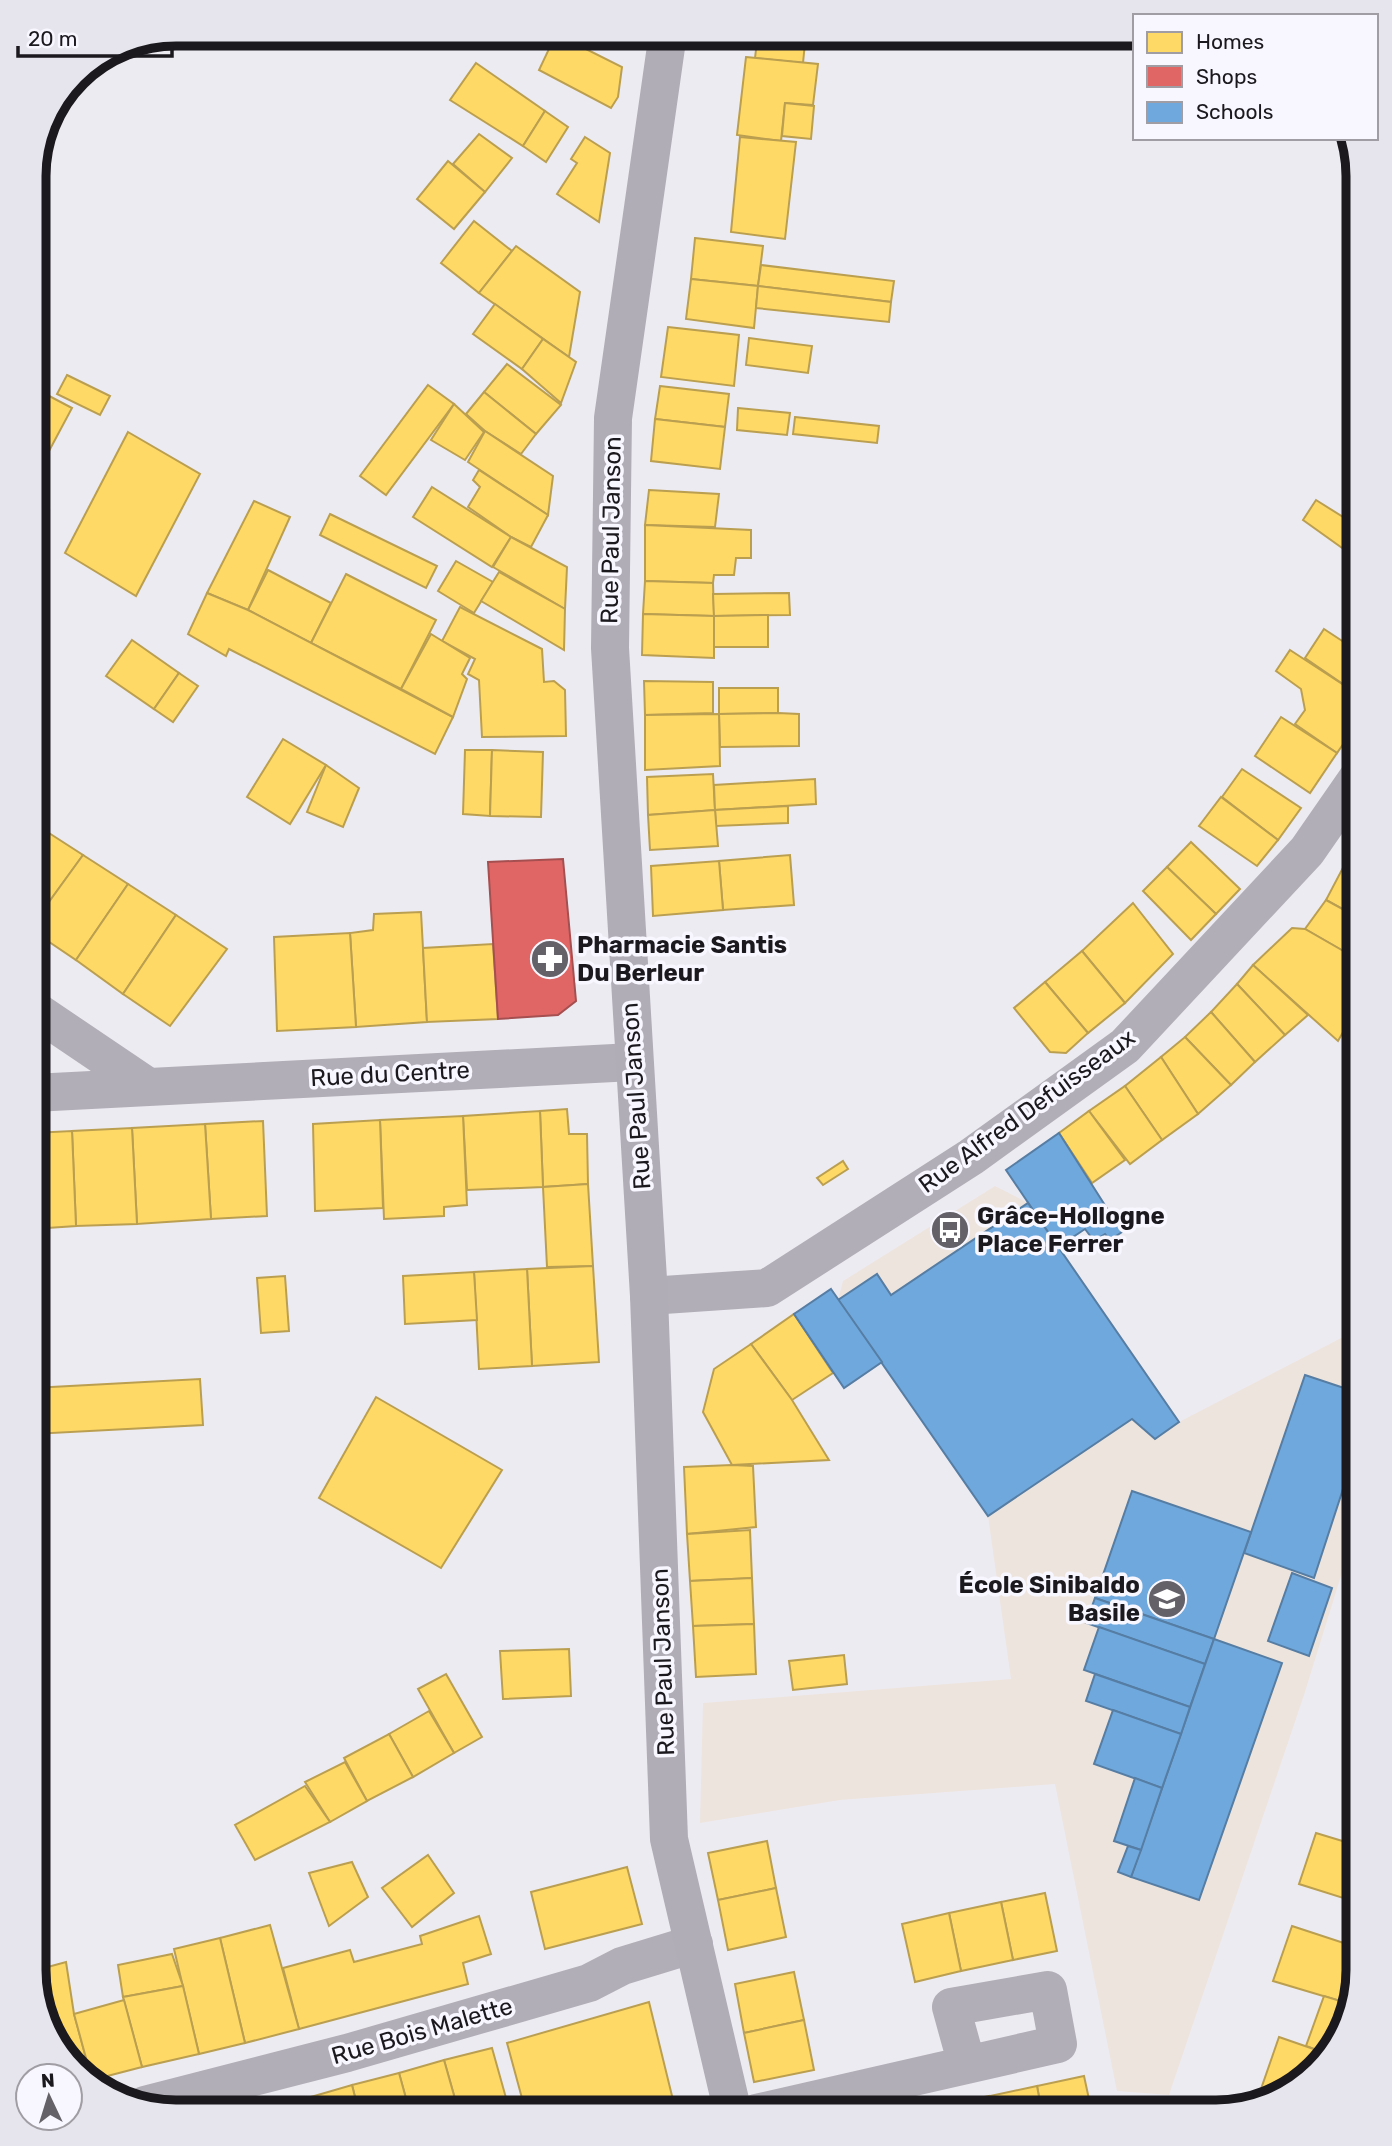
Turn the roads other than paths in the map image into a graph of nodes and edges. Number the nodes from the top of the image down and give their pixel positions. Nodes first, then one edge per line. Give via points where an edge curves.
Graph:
1 (665, 46) edge
2 (1346, 795) edge
3 (46, 1018) edge
4 (633, 1062) junction
5 (147, 1086) junction
6 (46, 1092) edge
7 (649, 1296) junction
8 (694, 1944) junction
9 (967, 2065) dead end
10 (165, 2100) edge
11 (730, 2100) edge
12 (813, 2100) edge

1 - 4 street, Rue Paul Janson via 613,418 610,648
2 - 7 street, Rue Alfred Defuisseaux via 1307,851 1125,1046 971,1157 767,1288
3 - 5 street
4 - 5 street, Rue du Centre
4 - 7 street, Rue Paul Janson
5 - 6 street, Rue du Centre
7 - 8 street, Rue Paul Janson via 669,1839
8 - 10 street, Rue Bois Malette via 622,1966 576,1987
8 - 11 street, Rue Paul Janson
9 - 12 street

